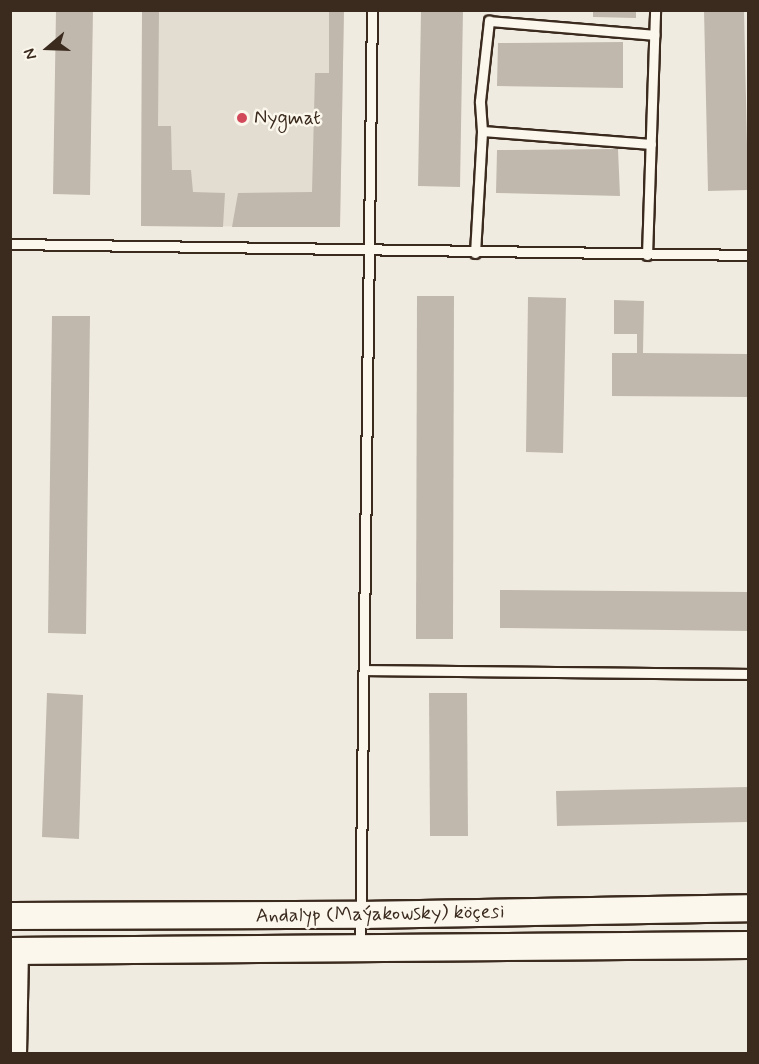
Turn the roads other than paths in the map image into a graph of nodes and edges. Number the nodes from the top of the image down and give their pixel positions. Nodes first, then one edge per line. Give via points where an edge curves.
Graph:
1 (372, 10) edge
2 (655, 10) edge
3 (490, 16) edge
4 (654, 35) junction
5 (482, 131) junction
6 (651, 144) junction
7 (10, 244) edge
8 (369, 252) junction
9 (476, 253) junction
10 (647, 255) junction
11 (748, 255) edge
12 (364, 670) junction
13 (748, 674) edge
14 (748, 908) edge
15 (361, 915) junction
16 (10, 916) edge
17 (748, 945) edge
18 (360, 949) junction
19 (15, 951) edge
20 (17, 1053) edge

1 - 8 lane
2 - 4 lane
3 - 4 lane
3 - 5 lane via 480,101
4 - 6 lane
5 - 6 lane
5 - 9 lane
6 - 10 lane
7 - 8 lane
8 - 9 lane
8 - 12 lane
9 - 10 lane
10 - 11 lane
12 - 13 lane
12 - 15 lane
14 - 15 main road, Andalyp (Maýakowsky) köçesi
15 - 16 main road, Andalyp (Maýakowsky) köçesi
15 - 18 lane
17 - 18 main road, Andalyp (Maýakowsky) köçesi
18 - 19 main road, Andalyp (Maýakowsky) köçesi
19 - 20 street

